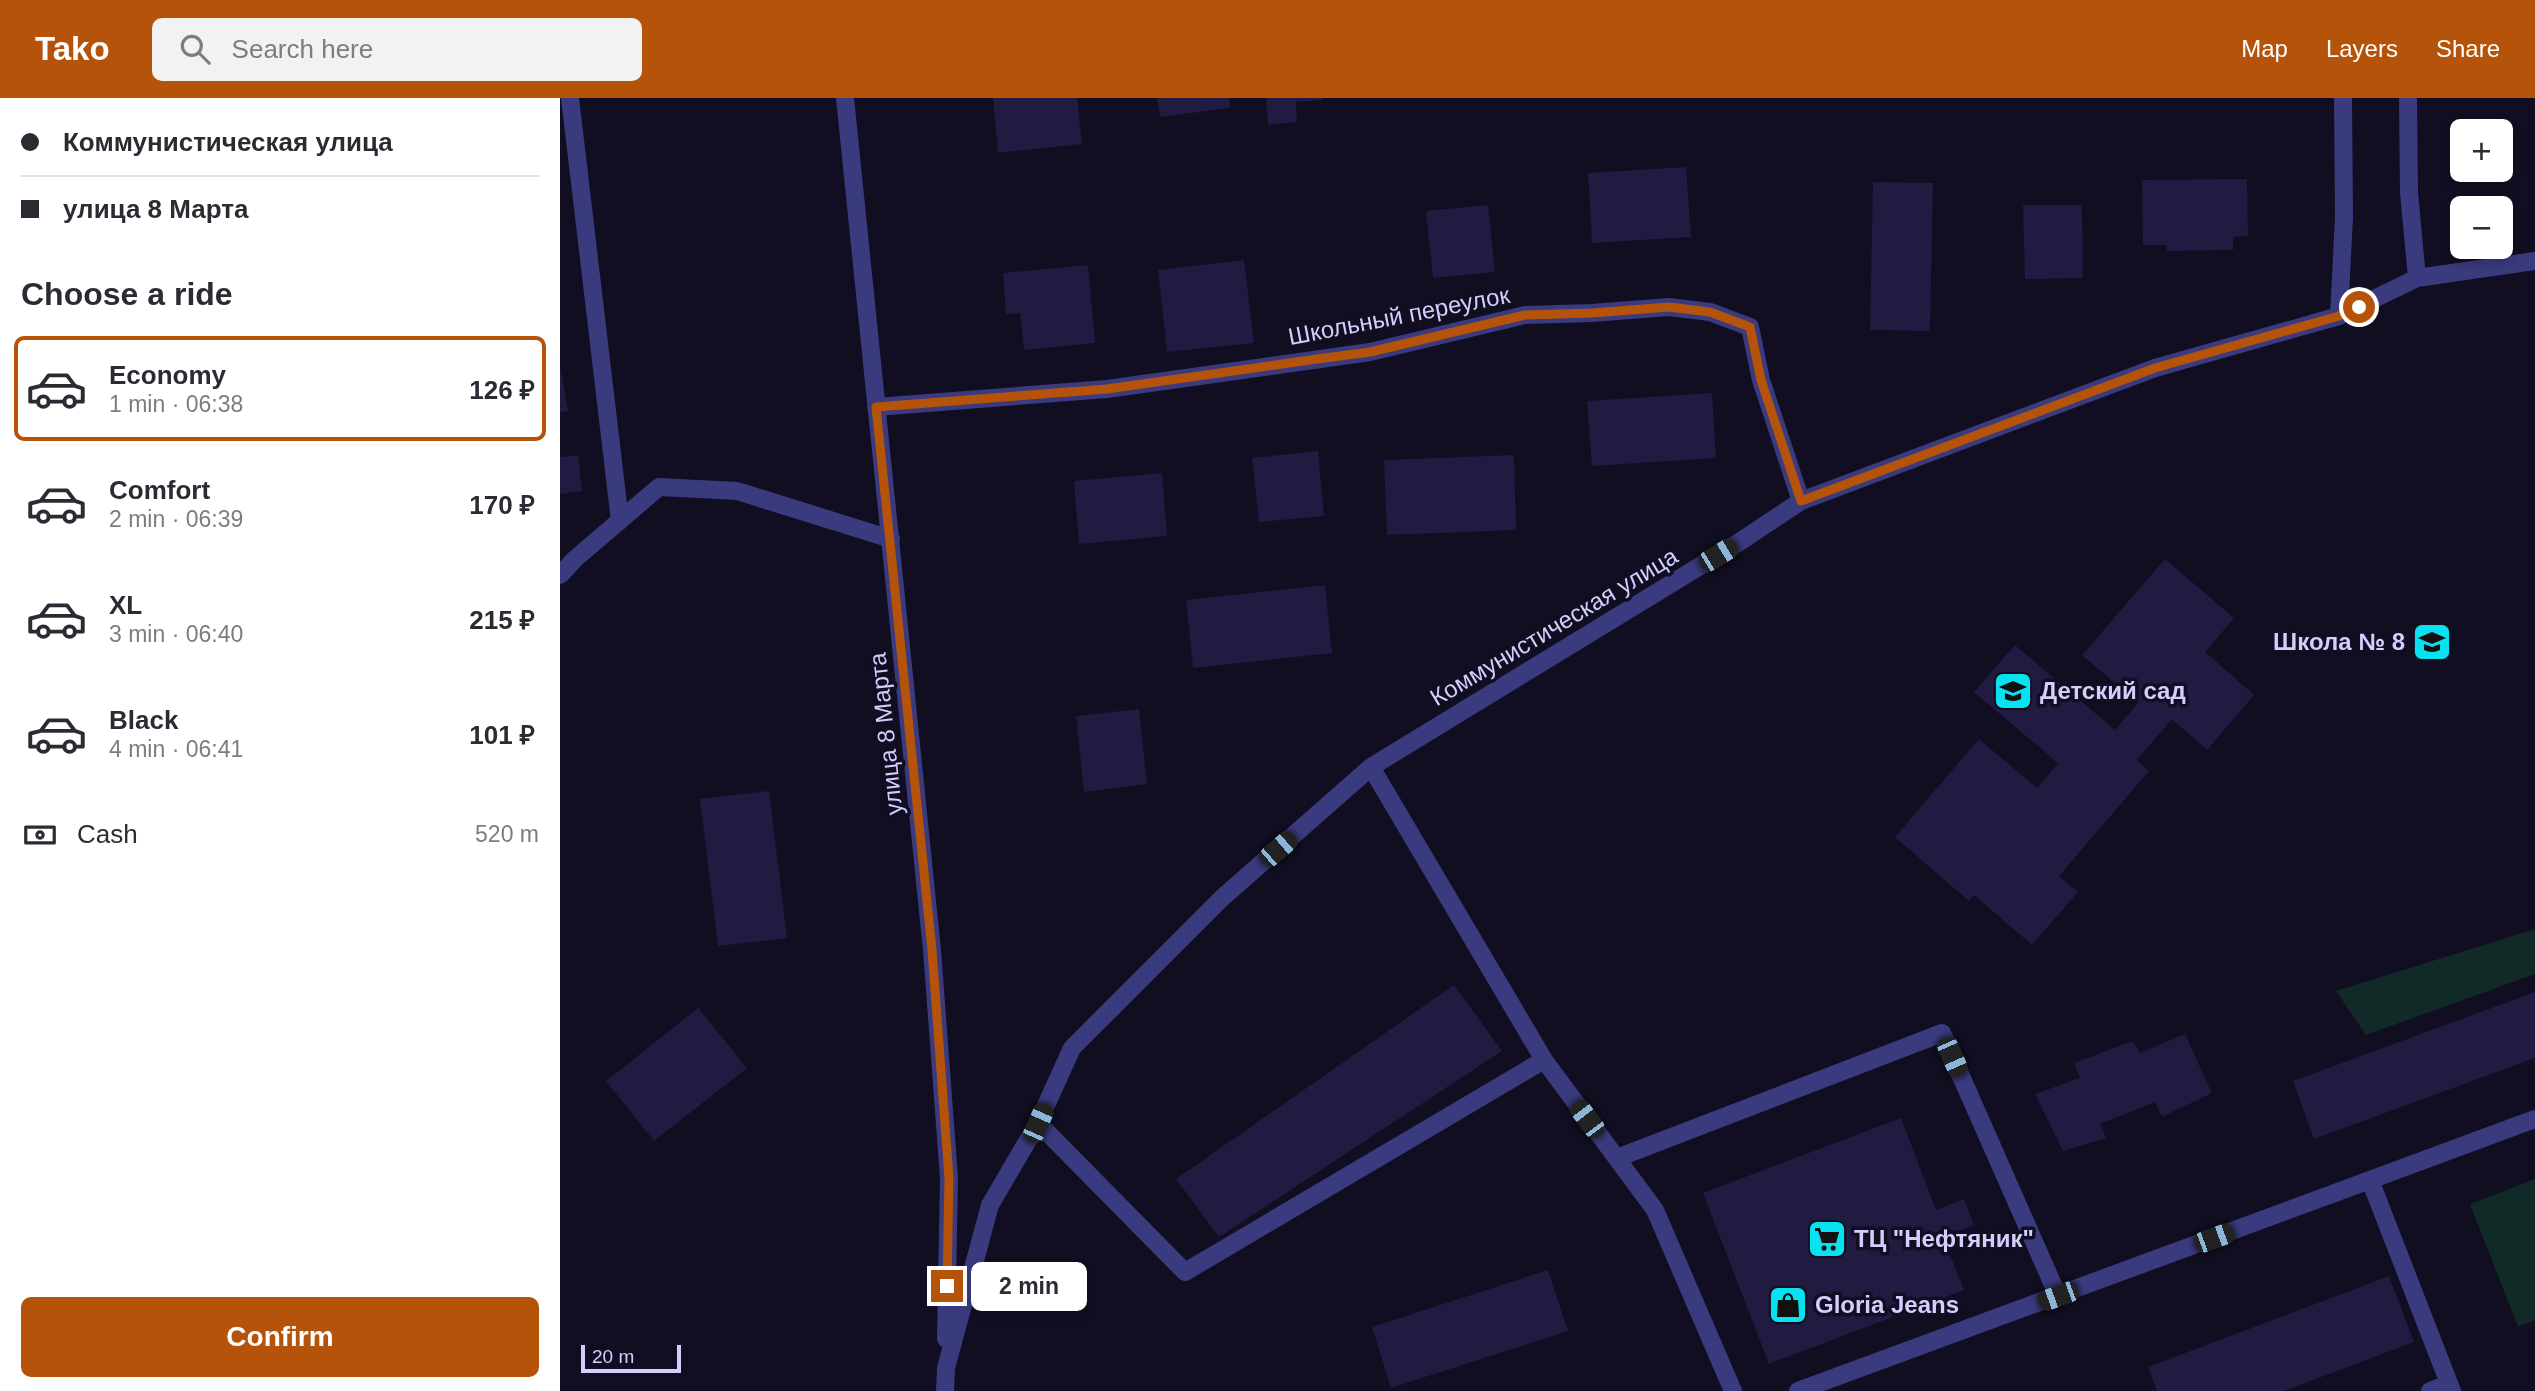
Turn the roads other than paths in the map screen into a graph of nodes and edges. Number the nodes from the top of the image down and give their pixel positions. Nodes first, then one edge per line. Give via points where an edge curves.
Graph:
1 (569, 98) edge
2 (845, 98) edge
3 (2343, 98) edge
4 (2408, 98) edge
5 (2535, 261) edge
6 (2417, 278) junction
7 (2339, 316) junction
8 (876, 407) junction
9 (1801, 501) junction
10 (620, 521) junction
11 (891, 539) junction
12 (560, 575) edge
13 (1371, 768) junction
14 (1544, 1060) junction
15 (2535, 1119) edge
16 (1038, 1123) junction
17 (1616, 1158) junction
18 (2370, 1180) junction
19 (2058, 1296) junction
20 (946, 1368) junction
21 (2451, 1387) edge
22 (945, 1391) edge
23 (1733, 1391) edge
24 (1798, 1391) edge
25 (2430, 1391) edge

1 - 10 street
2 - 8 street, улица 8 Марта
3 - 7 street
4 - 6 street via 2409,193
5 - 6 street, Коммунистическая улица
6 - 7 street, Коммунистическая улица
7 - 9 street, Коммунистическая улица via 2155,368
8 - 9 street, Школьный переулок via 1107,389 1370,352 1525,315 1669,307 1710,312 1750,327 1761,380
8 - 11 street, улица 8 Марта
9 - 13 street, Коммунистическая улица
10 - 11 street via 659,487 737,491
10 - 12 street
11 - 20 street, улица 8 Марта via 932,950 949,1178
13 - 14 street
13 - 16 street, Коммунистическая улица via 1222,898 1072,1048
14 - 16 street via 1185,1272
14 - 17 street
15 - 18 street
16 - 20 street, Коммунистическая улица via 990,1205
17 - 19 street via 1942,1033
17 - 23 street via 1655,1210
18 - 19 street
18 - 21 street
19 - 24 street
20 - 22 street, Коммунистическая улица
21 - 25 street

